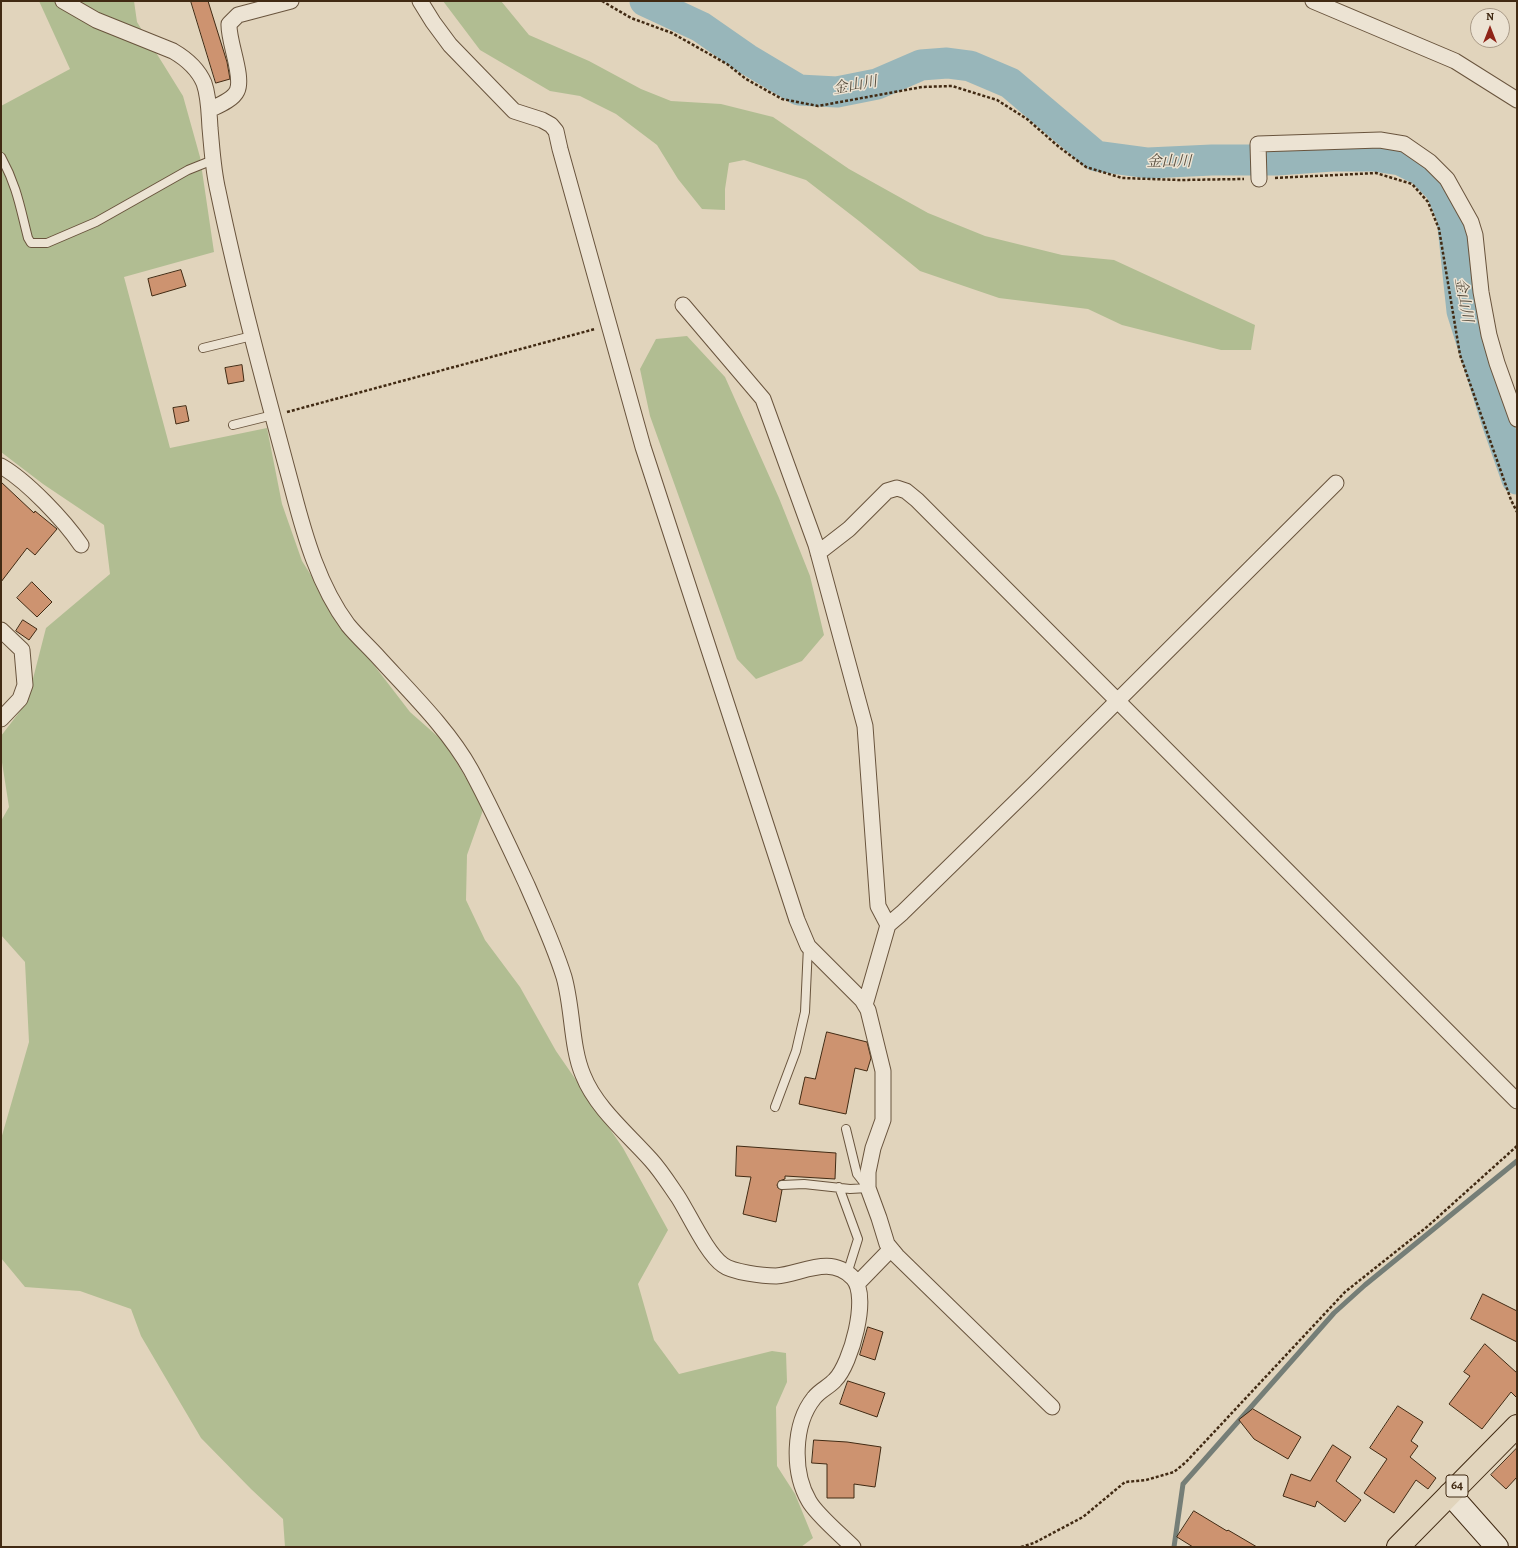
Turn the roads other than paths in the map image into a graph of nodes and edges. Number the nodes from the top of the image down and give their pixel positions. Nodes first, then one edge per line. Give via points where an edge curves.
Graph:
1 (63, 1) edge
2 (291, 1) edge
3 (420, 1) edge
4 (1313, 1) edge
5 (1517, 100) edge
6 (209, 110) junction
7 (1, 157) edge
8 (213, 160) junction
9 (1259, 179) road end
10 (683, 305) dead end
11 (252, 336) junction
12 (203, 348) dead end
13 (273, 415) junction
14 (1517, 419) edge
15 (233, 425) dead end
16 (1, 466) edge
17 (1336, 483) dead end
18 (81, 545) dead end
19 (818, 553) junction
20 (1, 630) edge
21 (1117, 701) junction
22 (1, 720) edge
23 (888, 925) junction
24 (808, 946) junction
25 (864, 1005) junction
26 (1517, 1101) edge
27 (775, 1107) dead end
28 (846, 1129) dead end
29 (782, 1185) dead end
30 (839, 1188) junction
31 (868, 1188) junction
32 (891, 1249) junction
33 (852, 1279) junction
34 (1052, 1408) dead end
35 (1517, 1426) edge
36 (1450, 1494) junction
37 (853, 1547) edge
38 (1398, 1547) edge
39 (1497, 1547) edge

1 - 6 street via 96,20 183,57 204,83
2 - 6 street via 238,15 229,24 228,32 236,60 237,92 225,103
3 - 24 street via 450,45 514,111 542,120 556,131 645,454
4 - 5 street via 1455,61
6 - 8 street
7 - 8 lane via 11,174 19,197 28,238 31,243 38,244 47,243 96,222 182,173
8 - 11 street via 228,237
9 - 14 street via 1258,144 1380,140 1404,144 1430,162 1447,179 1471,222 1475,235 1480,292 1489,335
10 - 19 street via 763,399
11 - 12 lane
11 - 13 street
13 - 15 lane
13 - 33 street via 308,546 333,601 348,625 402,682 458,749 511,850 556,952 570,1002 578,1058 584,1078 594,1095 652,1162 722,1265 741,1272 776,1276 824,1265 841,1270
16 - 18 street via 48,506
17 - 21 street
19 - 21 street via 849,529 887,491 897,488 906,491
19 - 23 street via 865,726 878,906
20 - 22 street via 22,650 25,685 20,699
21 - 23 street
21 - 26 street
23 - 25 street
24 - 25 street
24 - 27 lane via 805,1012 796,1051
25 - 31 street via 868,1010 883,1070 883,1120 873,1148
28 - 31 lane via 857,1174
29 - 30 lane via 804,1184
30 - 31 lane
30 - 33 lane via 858,1239
31 - 32 street
32 - 33 street
32 - 34 street
33 - 37 street via 860,1293 861,1311 849,1356 837,1379 813,1399 801,1426 796,1453 801,1481 810,1503
35 - 36 main road, 64
36 - 38 main road, 64
36 - 39 street

